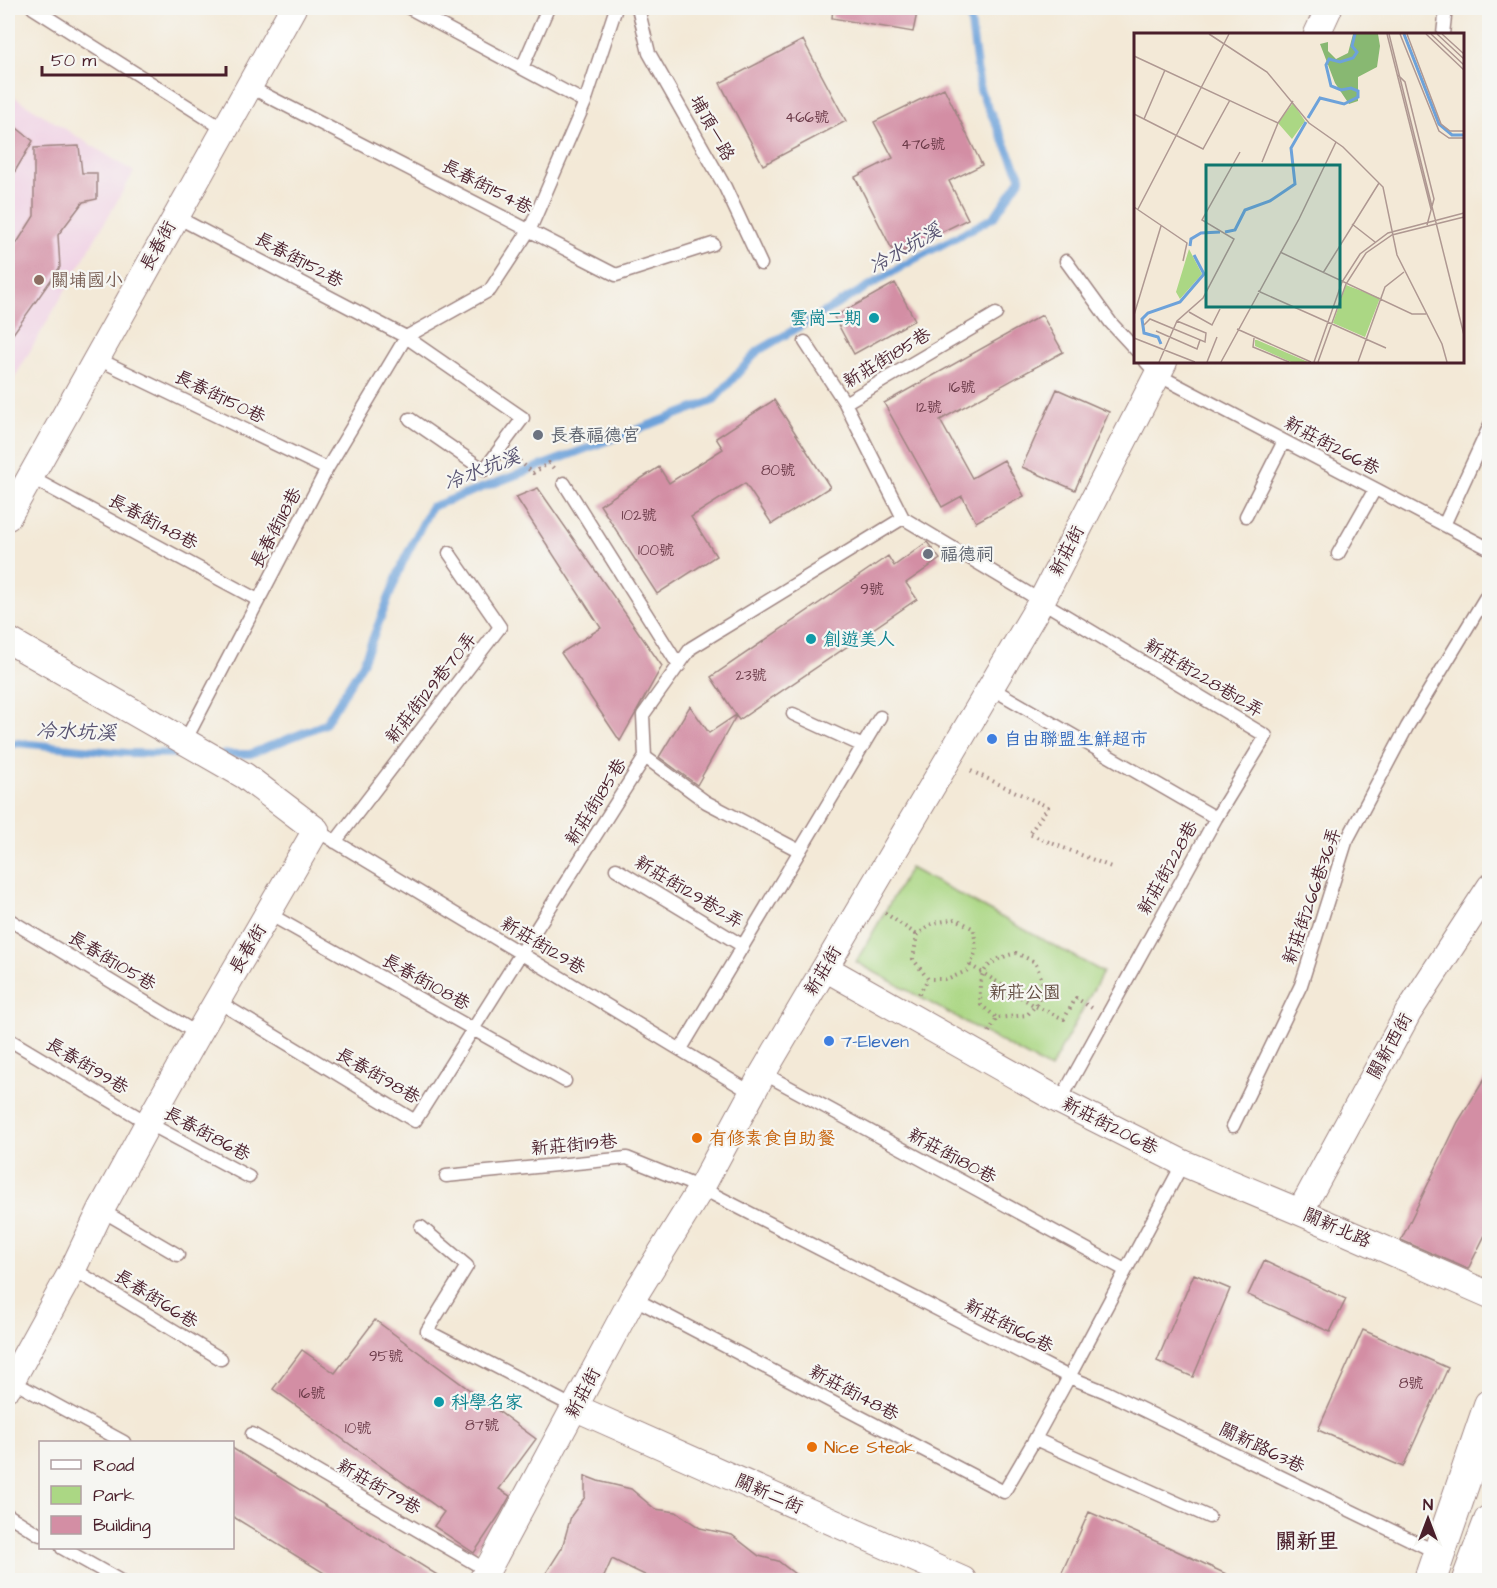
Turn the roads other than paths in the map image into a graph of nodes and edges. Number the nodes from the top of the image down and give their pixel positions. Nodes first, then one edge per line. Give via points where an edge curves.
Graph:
1 (33, 8) edge
2 (293, 8) edge
3 (410, 8) edge
4 (548, 8) edge
5 (616, 8) edge
6 (638, 8) edge
7 (1329, 8) edge
8 (1446, 8) edge
9 (1317, 33) edge
10 (1443, 33) edge
11 (522, 68) junction
12 (250, 87) junction
13 (585, 102) junction
14 (225, 130) junction
15 (175, 216) junction
16 (530, 229) junction
17 (713, 244) dead end
18 (1066, 261) dead end
19 (761, 264) dead end
20 (996, 314) dead end
21 (406, 337) junction
22 (805, 342) dead end
23 (1134, 348) edge
24 (96, 358) junction
25 (1156, 366) edge
26 (845, 403) junction
27 (410, 419) dead end
28 (1490, 425) edge
29 (1284, 441) junction
30 (327, 469) junction
31 (30, 477) junction
32 (564, 483) road end
33 (1375, 489) junction
34 (1246, 516) dead end
35 (8, 517) edge
36 (903, 518) junction
37 (1444, 525) junction
38 (1490, 549) edge
39 (449, 553) dead end
40 (1338, 554) dead end
41 (1490, 590) edge
42 (258, 600) junction
43 (1041, 602) junction
44 (8, 640) edge
45 (679, 666) junction
46 (991, 688) junction
47 (793, 714) dead end
48 (880, 717) dead end
49 (185, 741) junction
50 (863, 746) junction
51 (645, 757) junction
52 (1216, 818) junction
53 (326, 836) junction
54 (800, 851) junction
55 (616, 869) dead end
56 (1490, 886) edge
57 (269, 914) junction
58 (8, 919) edge
59 (743, 946) junction
60 (522, 954) junction
61 (825, 968) junction
62 (217, 1000) junction
63 (474, 1029) junction
64 (198, 1034) junction
65 (8, 1039) edge
66 (681, 1049) junction
67 (565, 1081) dead end
68 (758, 1083) junction
69 (1060, 1101) junction
70 (148, 1123) junction
71 (1233, 1126) dead end
72 (1184, 1163) junction
73 (446, 1176) dead end
74 (249, 1177) dead end
75 (702, 1188) junction
76 (101, 1210) junction
77 (1300, 1212) junction
78 (421, 1227) dead end
79 (178, 1255) dead end
80 (73, 1269) junction
81 (1125, 1270) junction
82 (1490, 1295) edge
83 (633, 1298) junction
84 (221, 1359) dead end
85 (1069, 1377) junction
86 (9, 1384) edge
87 (1490, 1405) edge
88 (576, 1408) junction
89 (252, 1434) dead end
90 (1035, 1439) junction
91 (120, 1441) edge
92 (8, 1515) edge
93 (1209, 1517) dead end
94 (1490, 1521) edge
95 (39, 1534) edge
96 (64, 1549) edge
97 (1434, 1567) edge
98 (485, 1576) edge
99 (119, 1581) edge
100 (963, 1581) edge
101 (1468, 1581) edge

1 - 14 lane
2 - 12 street, 長春街
3 - 11 lane
4 - 11 lane
5 - 13 lane
6 - 19 lane, 埔頂一路 via 650,53 725,187
7 - 9 street
8 - 10 lane
11 - 13 lane
12 - 14 street, 長春街
12 - 16 lane, 長春街154巷
13 - 16 lane
14 - 15 street, 長春街
15 - 21 lane, 長春街152巷
15 - 24 street, 長春街
16 - 17 lane, 長春街154巷 via 616,275
16 - 21 lane via 489,290
18 - 23 lane
20 - 26 lane, 新莊街185巷
21 - 27 lane, 長春街152巷 via 523,418 484,470
21 - 30 lane, 長春街118巷
22 - 26 lane
24 - 30 lane, 長春街150巷
24 - 31 street, 長春街
25 - 29 lane, 新莊街266巷
25 - 43 street, 新莊街
26 - 36 lane, 新莊街185巷
28 - 37 lane
29 - 33 lane, 新莊街266巷
29 - 34 lane
30 - 42 lane, 長春街118巷
31 - 35 street, 長春街
31 - 42 lane, 長春街148巷
32 - 45 lane
33 - 37 lane, 新莊街266巷
33 - 40 lane
36 - 43 lane
36 - 45 lane, 新莊街185巷 via 692,648
37 - 38 lane, 新莊街266巷
39 - 53 lane, 新莊街129巷70弄 via 500,627
41 - 71 lane, 新莊街266巷36弄 via 1407,727 1346,843 1301,985
42 - 49 lane, 長春街118巷
43 - 46 street, 新莊街
43 - 52 lane, 新莊街228巷12弄 via 1266,736
44 - 49 street
45 - 51 lane, 新莊街185巷 via 643,715
46 - 52 lane, 新莊街228巷
46 - 61 street, 新莊街
47 - 50 lane
48 - 50 lane, 新莊街129巷2弄
49 - 53 street via 245,776
50 - 54 lane, 新莊街129巷2弄
51 - 54 lane via 706,802
51 - 60 lane, 新莊街185巷
52 - 69 lane, 新莊街228巷
53 - 57 street, 長春街
53 - 60 lane, 新莊街129巷
54 - 59 lane, 新莊街129巷2弄
55 - 59 lane, 新莊街129巷2弄
56 - 77 street, 關新西街 via 1408,1013
57 - 62 street, 長春街
57 - 63 lane, 長春街108巷
58 - 64 lane, 長春街105巷
59 - 66 lane, 新莊街129巷2弄
60 - 63 lane, 長春街98巷
60 - 66 lane, 新莊街129巷
61 - 68 street, 新莊街
61 - 69 street, 新莊街206巷
62 - 63 lane, 長春街98巷 via 415,1121
62 - 64 street, 長春街
63 - 67 lane, 長春街108巷
64 - 70 street, 長春街
65 - 70 lane, 長春街99巷
66 - 68 lane, 新莊街129巷
68 - 75 street, 新莊街
68 - 81 lane, 新莊街180巷
69 - 72 street, 新莊街206巷
70 - 74 lane, 長春街86巷
70 - 76 street, 長春街
72 - 77 street, 關新北路
72 - 81 lane
73 - 75 lane, 新莊街119巷 via 627,1158
75 - 83 street, 新莊街
75 - 85 lane, 新莊街166巷
76 - 79 lane
76 - 80 street, 長春街
77 - 82 street, 關新北路
78 - 88 lane via 467,1266 427,1330
80 - 84 lane, 長春街66巷
80 - 86 street, 長春街
81 - 85 lane
83 - 88 street, 新莊街
83 - 90 lane, 新莊街148巷 via 1004,1492
85 - 90 lane
85 - 97 lane, 關新路63巷 via 1106,1392
86 - 91 lane
87 - 97 street
88 - 98 street, 新莊街
88 - 100 street, 關新二街
89 - 98 lane, 新莊街79巷
90 - 93 lane
92 - 95 lane
94 - 101 street
96 - 99 lane

